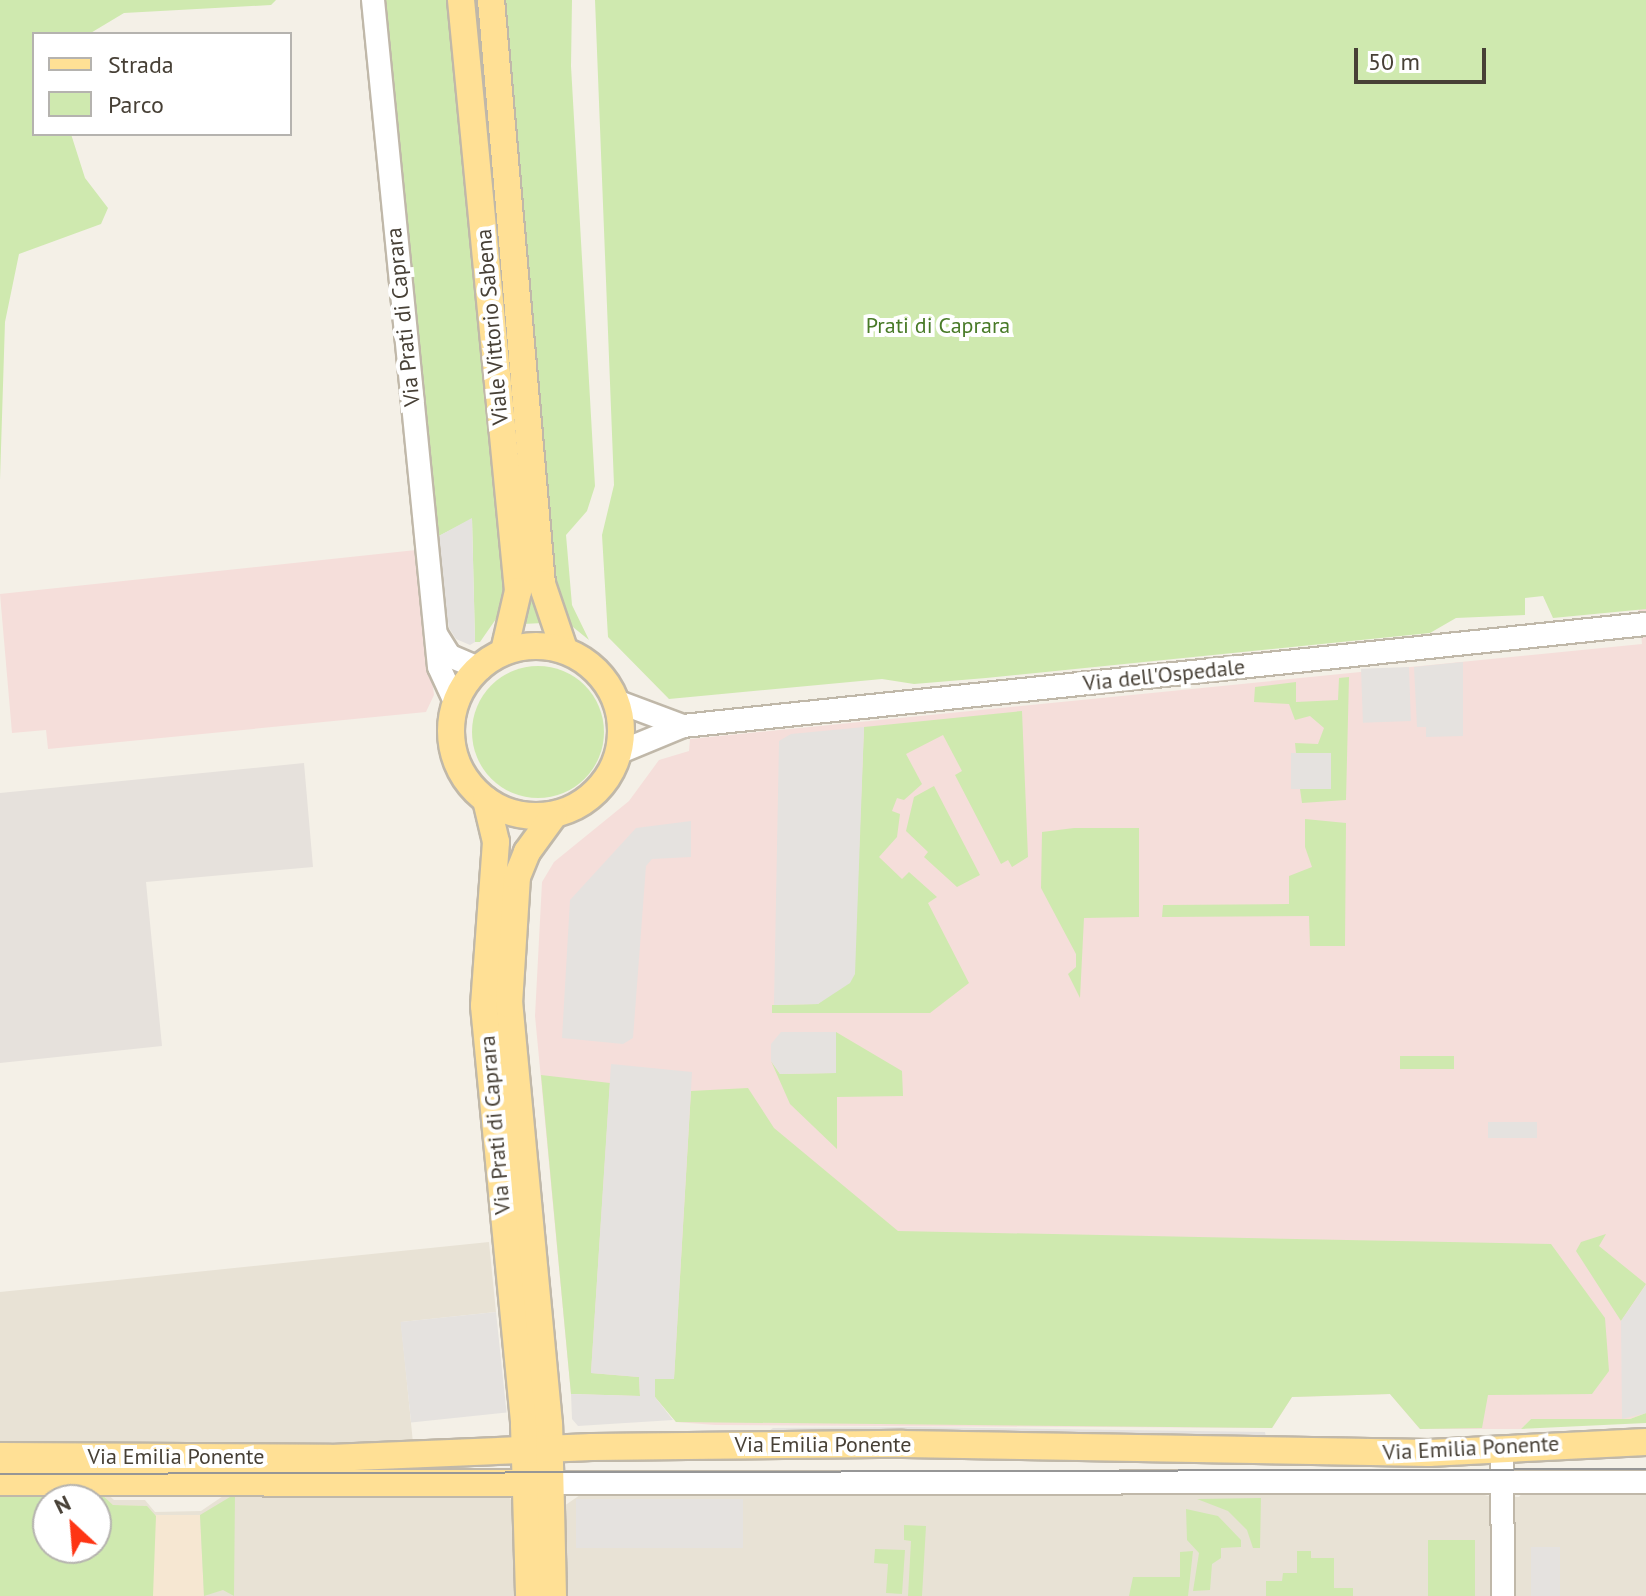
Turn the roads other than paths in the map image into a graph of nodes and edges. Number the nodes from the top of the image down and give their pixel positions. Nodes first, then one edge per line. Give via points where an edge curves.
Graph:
1 (373, 0) edge
2 (461, 0) edge
3 (491, 0) edge
4 (1646, 624) edge
5 (435, 633) junction
6 (564, 649) junction
7 (504, 651) junction
8 (480, 669) junction
9 (616, 701) junction
10 (456, 704) junction
11 (683, 726) junction
12 (620, 752) junction
13 (486, 800) junction
14 (554, 815) junction
15 (1646, 1442) edge
16 (537, 1450) junction
17 (1502, 1451) junction
18 (0, 1456) edge
19 (1504, 1481) junction
20 (0, 1482) edge
21 (539, 1482) junction
22 (1646, 1482) edge
23 (529, 1596) edge
24 (553, 1596) edge
25 (1503, 1596) edge

1 - 5 street, Via Prati di Caprara
2 - 7 main road, Viale Vittorio Sabena via 518,591
3 - 6 main road, Viale Vittorio Sabena via 542,584
4 - 11 street, Via dell'Ospedale
5 - 8 street via 450,656
5 - 10 street, Via Prati di Caprara via 439,667
6 - 7 main road via 529,646
6 - 9 main road via 595,668
7 - 8 main road
8 - 10 main road
9 - 11 street, Via dell'Ospedale
9 - 12 main road
10 - 13 main road via 451,725 454,755 466,779
11 - 12 street, Via dell'Ospedale
12 - 14 main road via 598,789
13 - 14 main road via 529,818
13 - 16 main road, Via Prati di Caprara via 496,842 484,1006
14 - 16 main road, Via Prati di Caprara via 527,852 517,877 509,1004
15 - 17 main road, Via Emilia Ponente via 1580,1442
16 - 17 main road, Via Emilia Ponente via 903,1444
16 - 18 main road, Via Emilia Ponente via 330,1458
16 - 21 main road
17 - 19 street
19 - 21 street, Via Emilia Ponente
19 - 22 street, Via Emilia Ponente
19 - 25 street
20 - 21 main road, Via Emilia Ponente
21 - 23 main road
21 - 24 main road

